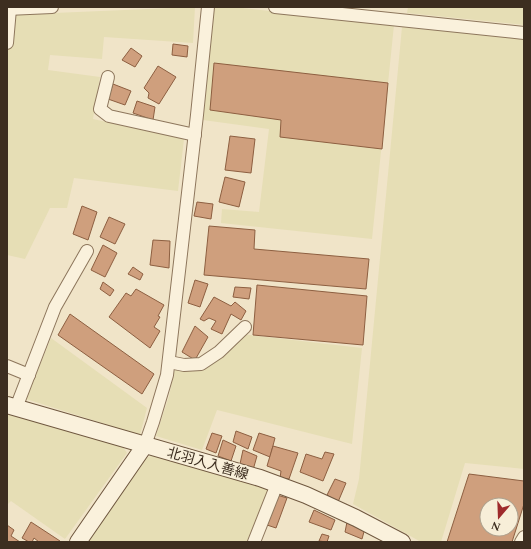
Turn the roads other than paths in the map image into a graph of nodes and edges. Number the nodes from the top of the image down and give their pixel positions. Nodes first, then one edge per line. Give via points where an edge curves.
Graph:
1 (52, 7) edge
2 (208, 7) edge
3 (275, 7) edge
4 (8, 9) edge
5 (524, 33) edge
6 (7, 43) edge
7 (108, 77) dead end
8 (195, 135) junction
9 (87, 251) dead end
10 (245, 327) dead end
11 (169, 362) junction
12 (7, 366) edge
13 (29, 375) junction
14 (12, 406) edge
15 (145, 445) junction
16 (277, 484) junction
17 (524, 537) edge
18 (78, 542) edge
19 (254, 542) edge
20 (402, 542) edge
21 (521, 542) edge

1 - 4 street
2 - 8 street
3 - 5 street
4 - 6 street
7 - 8 street via 100,109 109,116
8 - 11 street
9 - 13 street via 56,307
10 - 11 street via 219,352 201,364 184,365
11 - 15 street via 168,375
12 - 13 street
13 - 14 street
14 - 15 main road, 北羽入入善線
15 - 16 main road, 北羽入入善線
15 - 18 main road
16 - 19 street
16 - 20 main road, 北羽入入善線 via 356,518
17 - 21 street

